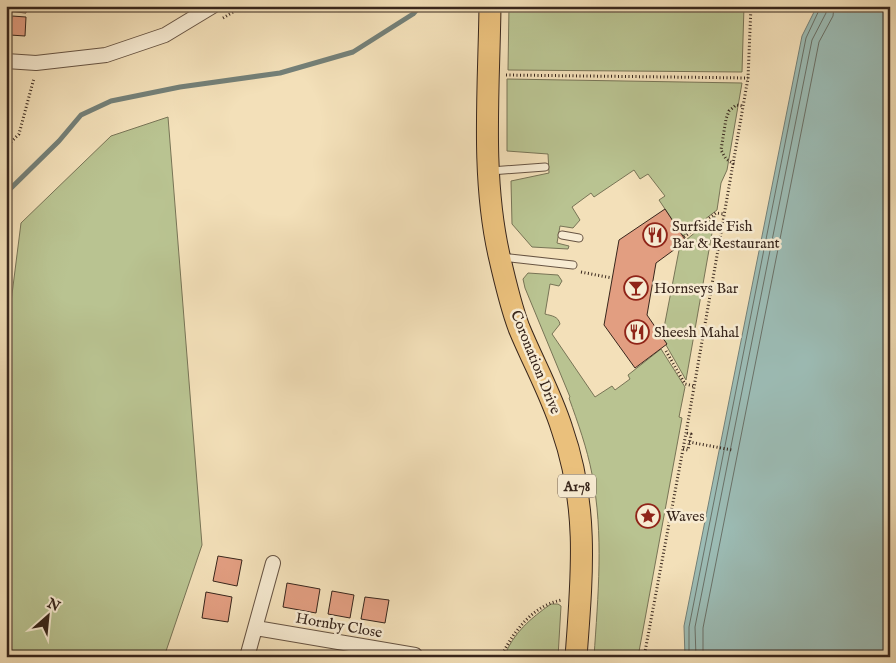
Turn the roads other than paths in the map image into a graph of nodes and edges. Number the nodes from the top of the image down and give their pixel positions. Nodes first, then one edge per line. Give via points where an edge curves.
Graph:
1 (213, 6) edge
2 (490, 6) edge
3 (6, 61) edge
4 (545, 166) dead end
5 (488, 171) junction
6 (562, 235) dead end
7 (579, 238) dead end
8 (499, 256) junction
9 (573, 266) dead end
10 (273, 563) dead end
11 (256, 628) junction
12 (415, 655) dead end
13 (247, 657) edge
14 (576, 657) edge

1 - 3 street via 165,34 106,55 36,63
2 - 5 main road, Coronation Drive / A178
4 - 5 lane
5 - 8 main road, Coronation Drive / A178
6 - 7 lane
8 - 9 lane
8 - 14 main road, Coronation Drive / A178 via 518,326 553,402 575,476 582,544
10 - 11 street
11 - 12 street, Hornby Close
11 - 13 street

